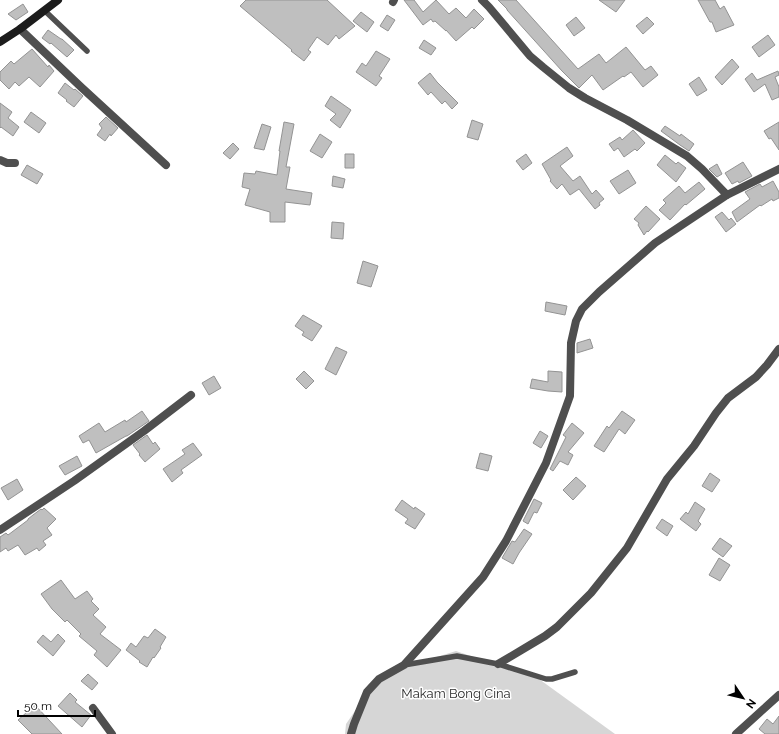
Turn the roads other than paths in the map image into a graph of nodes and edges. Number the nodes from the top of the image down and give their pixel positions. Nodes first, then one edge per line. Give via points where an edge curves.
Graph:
1 (58, 0) edge
2 (482, 0) edge
3 (45, 11) junction
4 (20, 29) junction
5 (0, 42) edge
6 (87, 51) dead end
7 (0, 160) edge
8 (15, 163) dead end
9 (166, 165) dead end
10 (779, 169) edge
11 (727, 195) junction
12 (779, 349) edge
13 (190, 395) dead end
14 (0, 530) edge
15 (498, 664) junction
16 (404, 665) junction
17 (575, 672) dead end
18 (778, 697) edge
19 (93, 708) dead end
20 (112, 734) edge
21 (351, 734) edge
22 (736, 734) edge

1 - 3 main road
2 - 11 street via 530,56 569,88 687,156
3 - 4 main road
3 - 6 lane
4 - 5 main road
4 - 9 street
7 - 8 street
10 - 11 street
11 - 16 street via 655,243 582,309 576,321 571,343 570,396 546,463 506,540 483,577
12 - 15 street via 767,366 728,398 716,413 694,446 667,479 627,548 592,594 545,636
13 - 14 street via 74,481
15 - 16 lane via 457,656
15 - 17 lane via 546,679
16 - 21 street via 379,679 366,692
18 - 22 street
19 - 20 street

